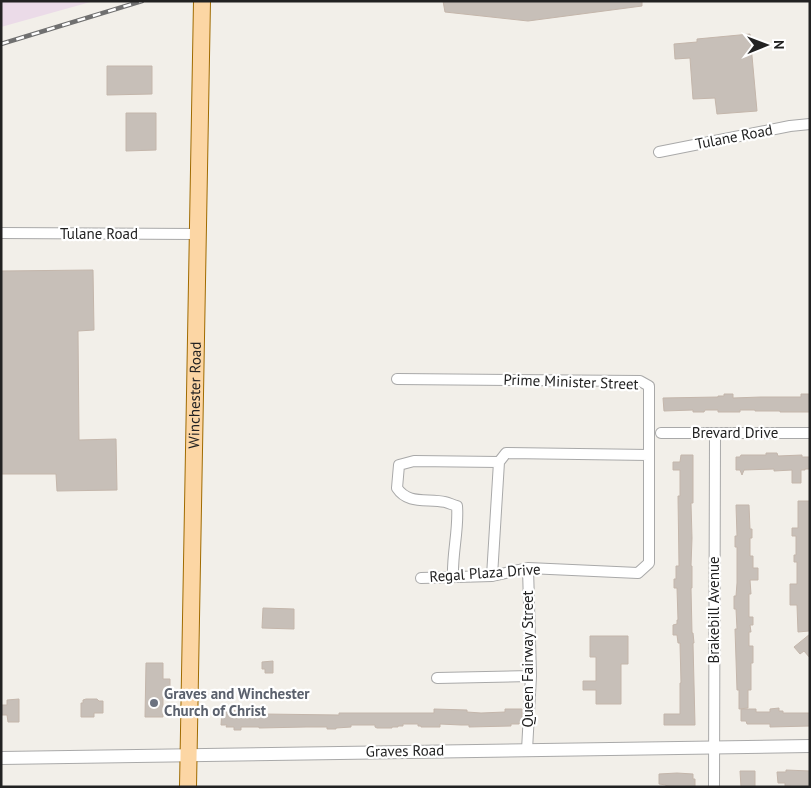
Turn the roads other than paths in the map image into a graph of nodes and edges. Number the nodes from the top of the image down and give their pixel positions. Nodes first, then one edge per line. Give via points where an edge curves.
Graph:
1 (202, 1) edge
2 (810, 124) edge
3 (659, 152) dead end
4 (1, 233) edge
5 (197, 234) junction
6 (397, 379) dead end
7 (661, 433) dead end
8 (810, 433) edge
9 (715, 434) junction
10 (649, 455) junction
11 (499, 462) junction
12 (528, 568) junction
13 (492, 576) junction
14 (453, 577) junction
15 (421, 578) dead end
16 (531, 676) junction
17 (437, 678) dead end
18 (810, 746) edge
19 (714, 747) junction
20 (527, 750) junction
21 (188, 754) junction
22 (1, 758) edge
23 (188, 787) edge
24 (714, 787) edge

1 - 5 main road, Winchester Road
2 - 3 street, Tulane Road
4 - 5 street, Tulane Road
5 - 21 main road, Winchester Road
6 - 10 street, Prime Minister Street via 640,381 649,386
7 - 9 street, Brevard Drive
8 - 9 street, Brevard Drive
9 - 19 street, Brakebill Avenue
10 - 11 street via 506,453
10 - 12 street, Regal Plaza Drive via 649,563 638,573
11 - 13 street
11 - 14 street via 414,461 399,464 397,488 400,494 411,500 457,506
12 - 13 street, Regal Plaza Drive
12 - 16 street, Queen Fairway Street
13 - 14 street, Regal Plaza Drive
14 - 15 street, Regal Plaza Drive
16 - 17 street
16 - 20 street, Queen Fairway Street
18 - 19 street, Graves Road
19 - 20 street, Graves Road
19 - 24 street, Brakebill Avenue
20 - 21 street, Graves Road
21 - 22 street, Graves Road
21 - 23 main road, Winchester Road

